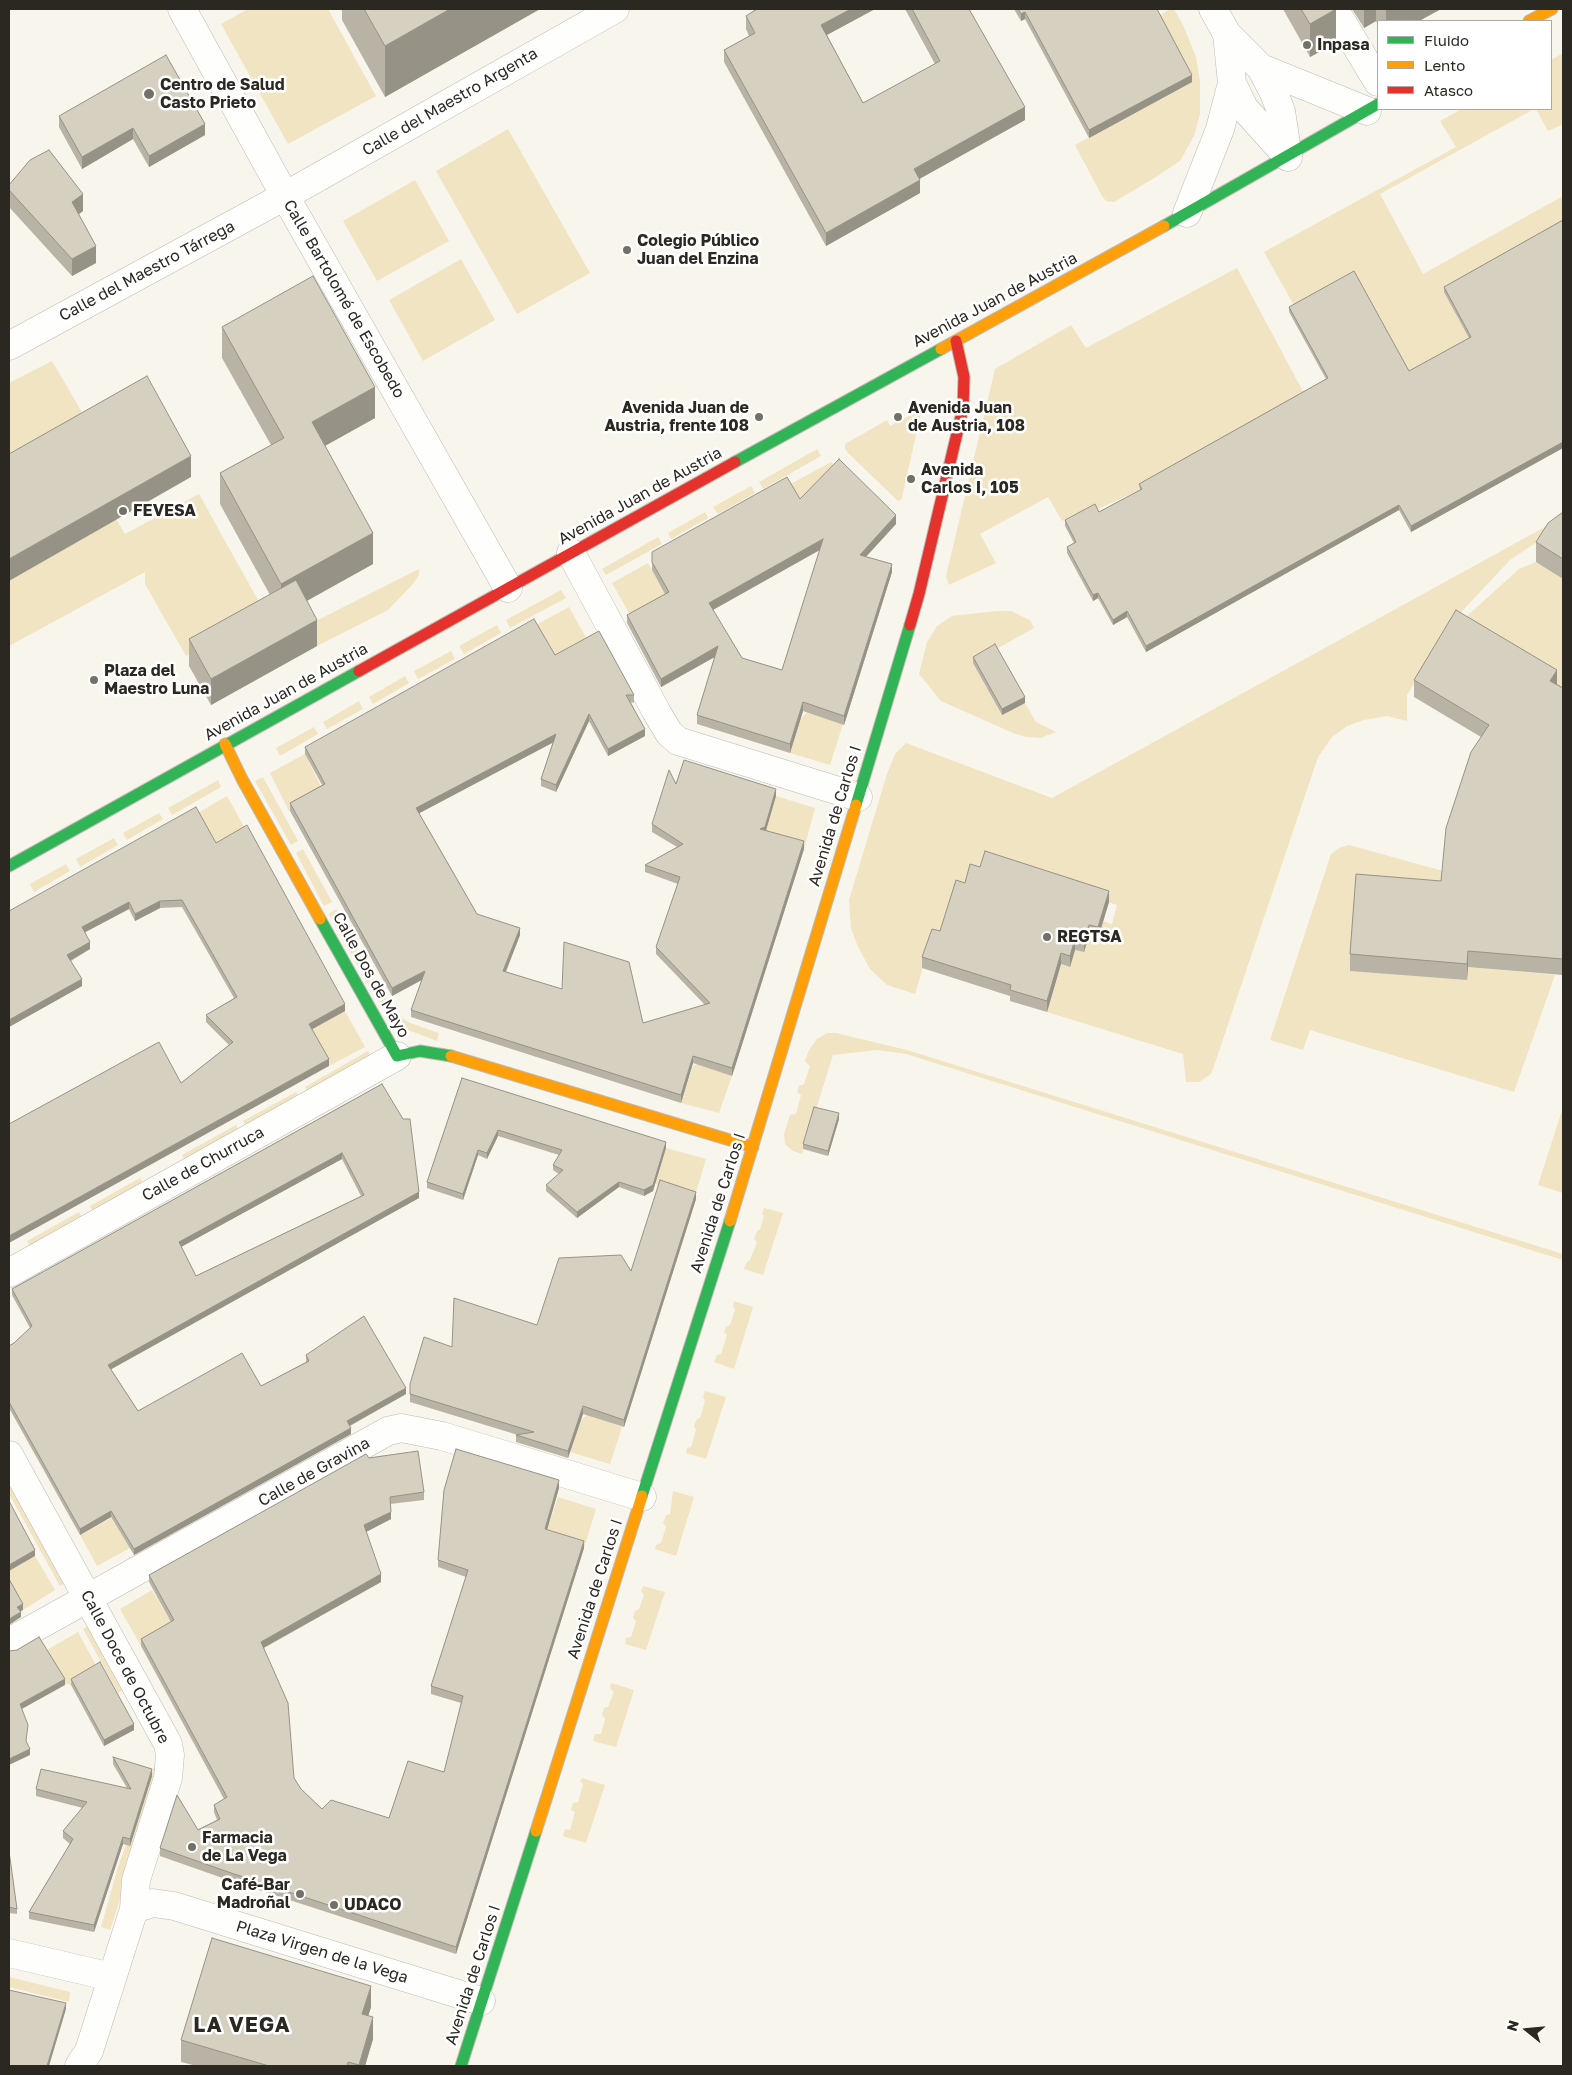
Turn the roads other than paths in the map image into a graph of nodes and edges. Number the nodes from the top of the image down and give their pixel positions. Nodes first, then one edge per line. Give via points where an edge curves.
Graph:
1 (182, 9) edge
2 (615, 9) edge
3 (1213, 9) edge
4 (1334, 9) edge
5 (1552, 9) edge
6 (1531, 20) edge
7 (1227, 34) junction
8 (1261, 68) junction
9 (1377, 80) edge
10 (1232, 83) junction
11 (1373, 108) edge
12 (1288, 157) junction
13 (285, 196) junction
14 (1187, 213) junction
15 (956, 341) junction
16 (9, 346) edge
17 (571, 553) junction
18 (508, 588) junction
19 (225, 744) junction
20 (858, 797) junction
21 (9, 866) edge
22 (397, 1056) junction
23 (753, 1147) junction
24 (9, 1273) edge
25 (9, 1455) edge
26 (642, 1496) junction
27 (87, 1597) junction
28 (9, 1642) edge
29 (134, 1909) junction
30 (9, 1953) edge
31 (112, 1977) junction
32 (481, 2001) junction
33 (87, 2061) edge
34 (461, 2066) edge

1 - 13 street, Calle Bartolomé de Escobedo
2 - 13 street, Calle del Maestro Argenta
3 - 7 street
4 - 9 street
5 - 6 main road
7 - 8 street
7 - 10 street
8 - 11 street
8 - 12 street via 1282,111
10 - 12 street via 1244,108
10 - 14 street via 1220,129
11 - 12 main road, Avenida Juan de Austria
12 - 14 main road, Avenida Juan de Austria
13 - 16 street, Calle del Maestro Tárrega
13 - 18 street, Calle Bartolomé de Escobedo
14 - 15 main road, Avenida Juan de Austria
15 - 17 main road, Avenida Juan de Austria
15 - 20 main road, Avenida de Carlos I via 964,376 963,408 919,594
17 - 18 main road, Avenida Juan de Austria
17 - 20 street via 656,711 678,741
18 - 19 main road, Avenida Juan de Austria
19 - 21 main road, Avenida Juan de Austria
19 - 22 main road, Calle Dos de Mayo
20 - 23 main road, Avenida de Carlos I
22 - 23 main road, Calle Dos de Mayo via 420,1051 460,1058
22 - 24 street, Calle de Churruca
23 - 26 main road, Avenida de Carlos I
25 - 27 street, Calle Doce de Octubre
26 - 27 street, Calle de Gravina via 442,1436 401,1428 388,1431
26 - 32 main road, Avenida de Carlos I
27 - 28 street, Calle de Gravina
27 - 29 street, Calle Doce de Octubre via 168,1744 168,1778 136,1880
29 - 31 street, Calle Doce de Octubre
29 - 32 street, Plaza Virgen de la Vega via 153,1903 174,1906
30 - 31 street
31 - 33 street, Calle Doce de Octubre
32 - 34 main road, Avenida de Carlos I

